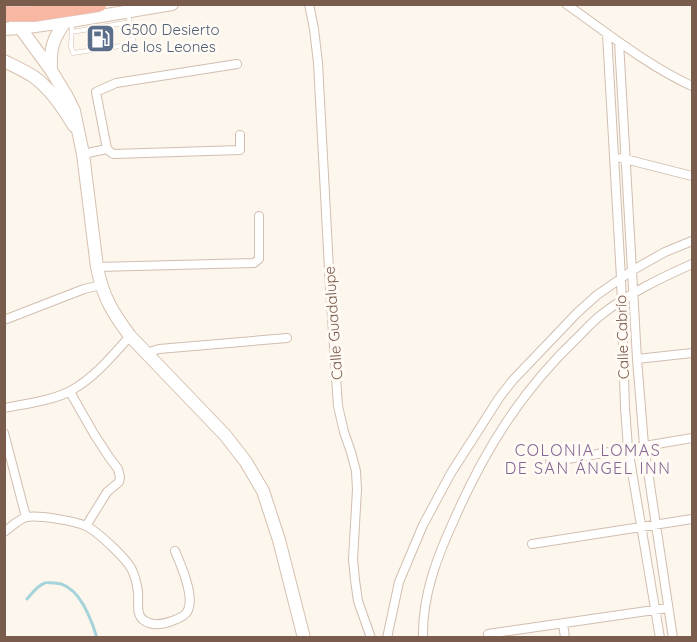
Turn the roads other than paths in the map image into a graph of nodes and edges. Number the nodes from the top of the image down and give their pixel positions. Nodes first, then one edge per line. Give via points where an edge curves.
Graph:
1 (99, 4) edge
2 (172, 4) edge
3 (309, 4) edge
4 (566, 4) edge
5 (129, 17) junction
6 (13, 20) edge
7 (70, 25) junction
8 (4, 29) edge
9 (608, 34) junction
10 (619, 42) junction
11 (4, 61) edge
12 (237, 64) dead end
13 (51, 70) junction
14 (693, 86) edge
15 (78, 132) junction
16 (240, 135) dead end
17 (107, 149) junction
18 (83, 154) junction
19 (615, 157) junction
20 (626, 160) junction
21 (693, 176) edge
22 (259, 216) dead end
23 (693, 241) edge
24 (693, 264) edge
25 (97, 267) junction
26 (633, 270) junction
27 (621, 278) junction
28 (101, 285) junction
29 (633, 293) junction
30 (621, 300) junction
31 (4, 320) edge
32 (130, 336) junction
33 (287, 338) dead end
34 (146, 353) junction
35 (693, 354) edge
36 (637, 359) junction
37 (70, 392) junction
38 (4, 408) edge
39 (4, 433) edge
40 (693, 438) edge
41 (644, 445) junction
42 (628, 448) junction
43 (550, 462) dead end
44 (26, 517) junction
45 (693, 519) edge
46 (655, 525) junction
47 (86, 526) junction
48 (641, 527) junction
49 (4, 531) edge
50 (532, 544) dead end
51 (175, 551) dead end
52 (668, 608) junction
53 (655, 609) junction
54 (563, 623) junction
55 (488, 634) dead end
56 (304, 638) edge
57 (371, 638) edge
58 (387, 638) edge
59 (423, 638) edge
60 (566, 638) edge
61 (660, 638) edge
62 (673, 638) edge

1 - 6 highway, bridge
2 - 5 main road
3 - 57 street, Calle Guadalupe via 318,63 339,406 356,471 355,580
4 - 9 street
5 - 7 main road
5 - 7 lane via 134,44 73,53
6 - 7 main road
6 - 8 main road
6 - 13 main road
7 - 13 main road via 56,35
9 - 10 street
9 - 19 street, Calle Cabrío
10 - 14 street
10 - 20 street, Calle Cabrío
11 - 15 main road via 43,85
12 - 17 street via 116,83 96,92
13 - 15 main road via 74,111
15 - 18 main road
16 - 17 street via 240,150 113,154
17 - 18 street
18 - 25 main road
19 - 20 street
19 - 27 street, Calle Cabrío
20 - 21 street
20 - 26 street, Calle Cabrío
22 - 25 street via 259,260 254,263
23 - 26 street
24 - 29 street
25 - 28 main road
26 - 27 street
26 - 29 street, Calle Cabrío
27 - 30 street, Calle Cabrío
27 - 58 street via 577,313 499,398 423,525 399,582
28 - 31 street
28 - 32 main road via 108,304
29 - 30 street
29 - 36 street, Calle Cabrío
30 - 42 street, Calle Cabrío
30 - 59 street via 556,357 509,416 486,454 448,532 429,584
32 - 34 main road
32 - 37 street via 92,377
33 - 34 street
34 - 56 main road via 225,435 263,491
35 - 36 street
36 - 41 street, Calle Cabrío
37 - 38 street
37 - 47 street via 120,477
39 - 44 street
40 - 41 street
41 - 42 street
41 - 46 street, Calle Cabrío
42 - 43 street
42 - 48 street, Calle Cabrío
44 - 47 street
44 - 49 street
45 - 46 street
46 - 48 street
46 - 52 street, Calle Cabrío
47 - 51 street via 121,554 132,569 139,615 154,624 167,623 188,612 189,590
48 - 50 street
48 - 53 street, Calle Cabrío
52 - 53 street
52 - 62 street, Calle Cabrío
53 - 54 street
53 - 61 street, Calle Cabrío
54 - 55 street
54 - 60 street

